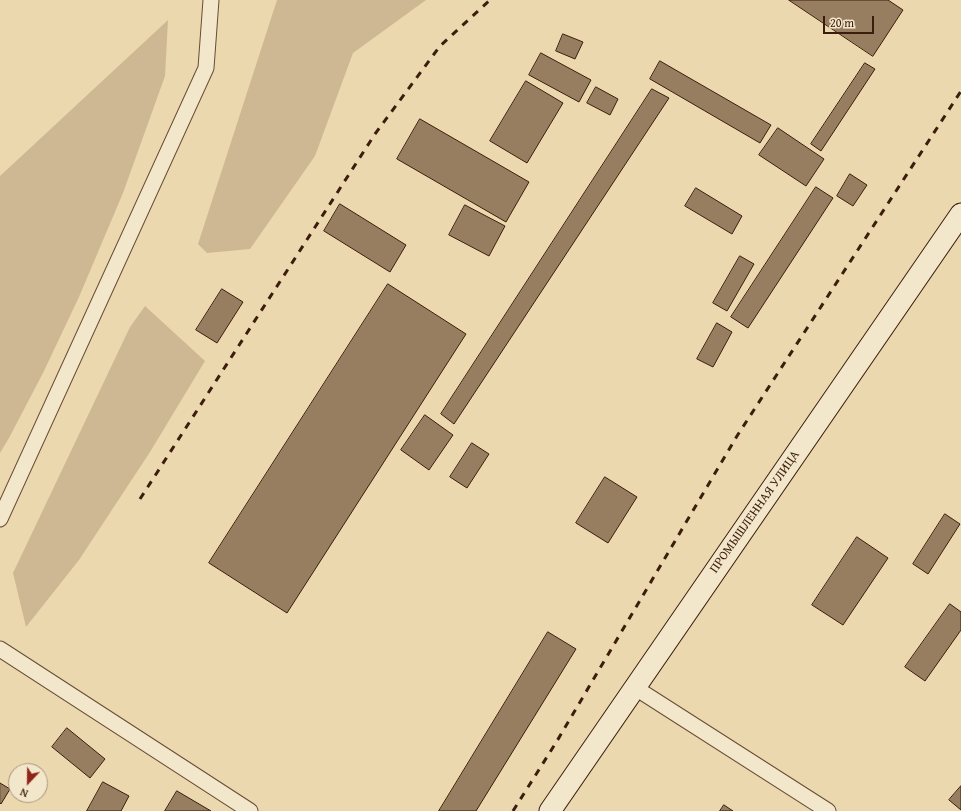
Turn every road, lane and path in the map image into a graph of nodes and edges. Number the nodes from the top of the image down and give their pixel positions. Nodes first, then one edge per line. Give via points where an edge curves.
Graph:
1 (211, 0) edge
2 (961, 214) edge
3 (0, 519) edge
4 (0, 649) edge
5 (634, 687) junction
6 (250, 811) edge
7 (550, 811) edge
8 (828, 811) edge

1 - 3 street via 206,68
2 - 5 main road, ПРОМЫШЛЕННАЯ УЛИЦА
4 - 6 street
5 - 7 main road, ПРОМЫШЛЕННАЯ УЛИЦА
5 - 8 street

